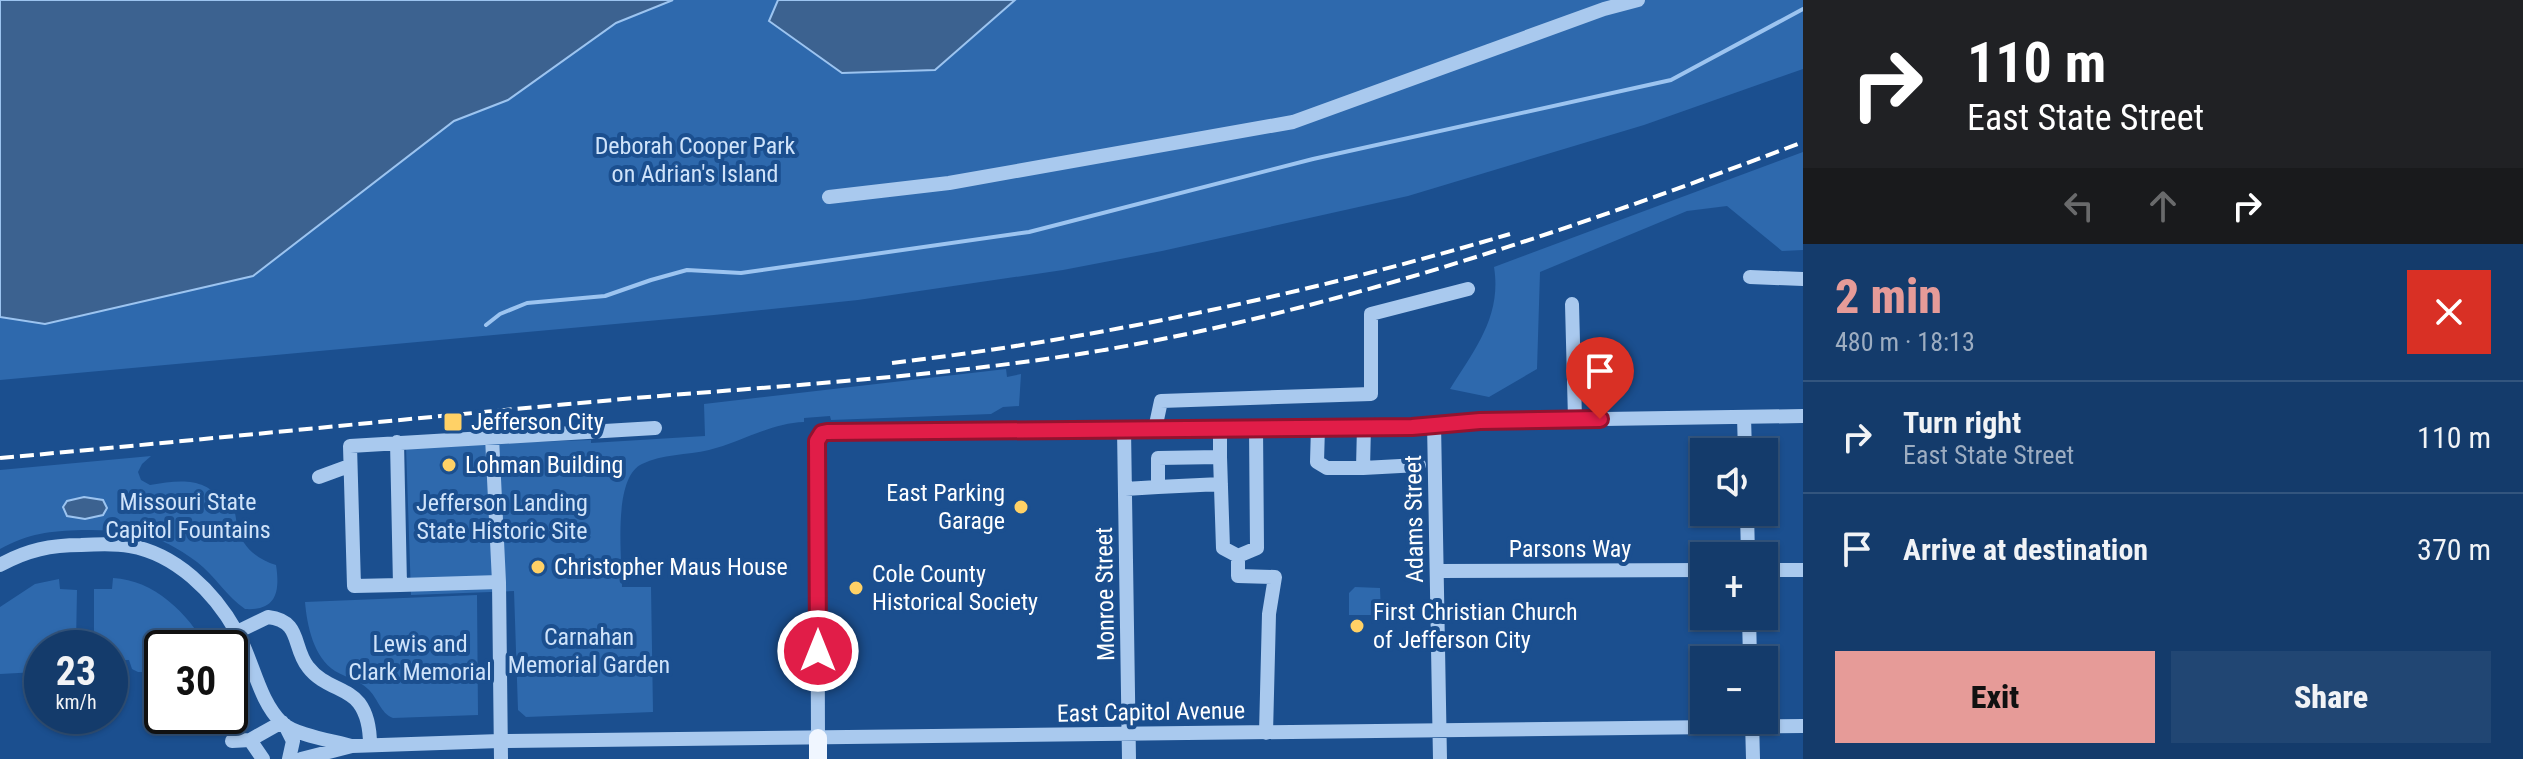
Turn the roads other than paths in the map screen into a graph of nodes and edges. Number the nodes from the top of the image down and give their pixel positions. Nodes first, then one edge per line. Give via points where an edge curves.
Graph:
1 (1638, 0) edge
2 (829, 197) dead end
3 (1750, 277) dead end
4 (1803, 279) edge
5 (1468, 289) dead end
6 (1572, 304) dead end
7 (1803, 416) edge
8 (1744, 417) junction
9 (1575, 419) junction
10 (1434, 423) junction
11 (1364, 426) junction
12 (1220, 427) junction
13 (1256, 427) junction
14 (1318, 427) junction
15 (655, 428) dead end
16 (1124, 429) junction
17 (1155, 429) junction
18 (492, 437) junction
19 (1745, 438) edge
20 (397, 442) junction
21 (1220, 457) junction
22 (1419, 465) dead end
23 (1363, 468) junction
24 (344, 469) junction
25 (323, 481) dead end
26 (1221, 484) junction
27 (1158, 487) junction
28 (1125, 489) junction
29 (1238, 556) junction
30 (0, 565) edge
31 (1690, 570) edge
32 (1778, 570) edge
33 (1803, 570) edge
34 (1437, 571) junction
35 (499, 582) junction
36 (400, 585) junction
37 (236, 630) edge
38 (241, 630) edge
39 (248, 658) edge
40 (283, 724) junction
41 (1690, 725) edge
42 (1778, 725) edge
43 (1803, 726) edge
44 (1439, 731) junction
45 (1266, 733) junction
46 (1752, 734) edge
47 (1128, 735) junction
48 (818, 738) junction
49 (250, 740) junction
50 (232, 741) dead end
51 (500, 741) junction
52 (370, 745) junction
53 (352, 746) junction
54 (263, 759) edge
55 (289, 759) edge
56 (301, 759) edge
57 (501, 759) edge
58 (818, 759) edge
59 (1129, 759) edge
60 (1440, 759) edge
61 (1753, 759) edge

1 - 2 street via 1293,122 949,183
3 - 4 street
5 - 17 street via 1371,314 1371,394 1161,401
6 - 9 street
7 - 8 street
8 - 9 street
8 - 19 street
9 - 10 street
10 - 11 street
10 - 34 street, Adams Street
11 - 14 street
11 - 23 street
12 - 13 street
12 - 17 street
12 - 21 street
13 - 14 street
13 - 29 street via 1257,548
14 - 23 street via 1317,462 1327,468
15 - 18 street
16 - 17 street
16 - 28 street, Monroe Street
16 - 48 street via 822,433 817,441
18 - 20 street
18 - 35 street
20 - 24 street via 350,446
20 - 36 street
21 - 26 street
21 - 27 street via 1158,458
22 - 23 street
24 - 25 street via 334,469
24 - 36 street via 354,586
26 - 27 street
26 - 29 street via 1223,548
27 - 28 street
28 - 47 street, Monroe Street
29 - 45 street via 1238,576 1275,577
30 - 37 street via 54,545 139,548 194,579
31 - 34 street, Parsons Way
32 - 33 street
34 - 44 street, Adams Street
35 - 36 street
35 - 51 street
38 - 52 street via 268,617 288,624 310,670 359,703
39 - 40 street
40 - 49 street
40 - 53 street
40 - 55 street via 293,741
41 - 44 street, East Capitol Avenue
42 - 43 street, East Capitol Avenue
44 - 45 street, East Capitol Avenue
44 - 60 street, Adams Street
45 - 47 street, East Capitol Avenue
46 - 61 street
47 - 48 street, East Capitol Avenue
47 - 59 street, Monroe Street
48 - 51 street, East Capitol Avenue
48 - 58 main road
49 - 50 street
49 - 54 street
51 - 52 street, East Capitol Avenue
51 - 57 street
52 - 53 street, East Capitol Avenue
53 - 56 street

